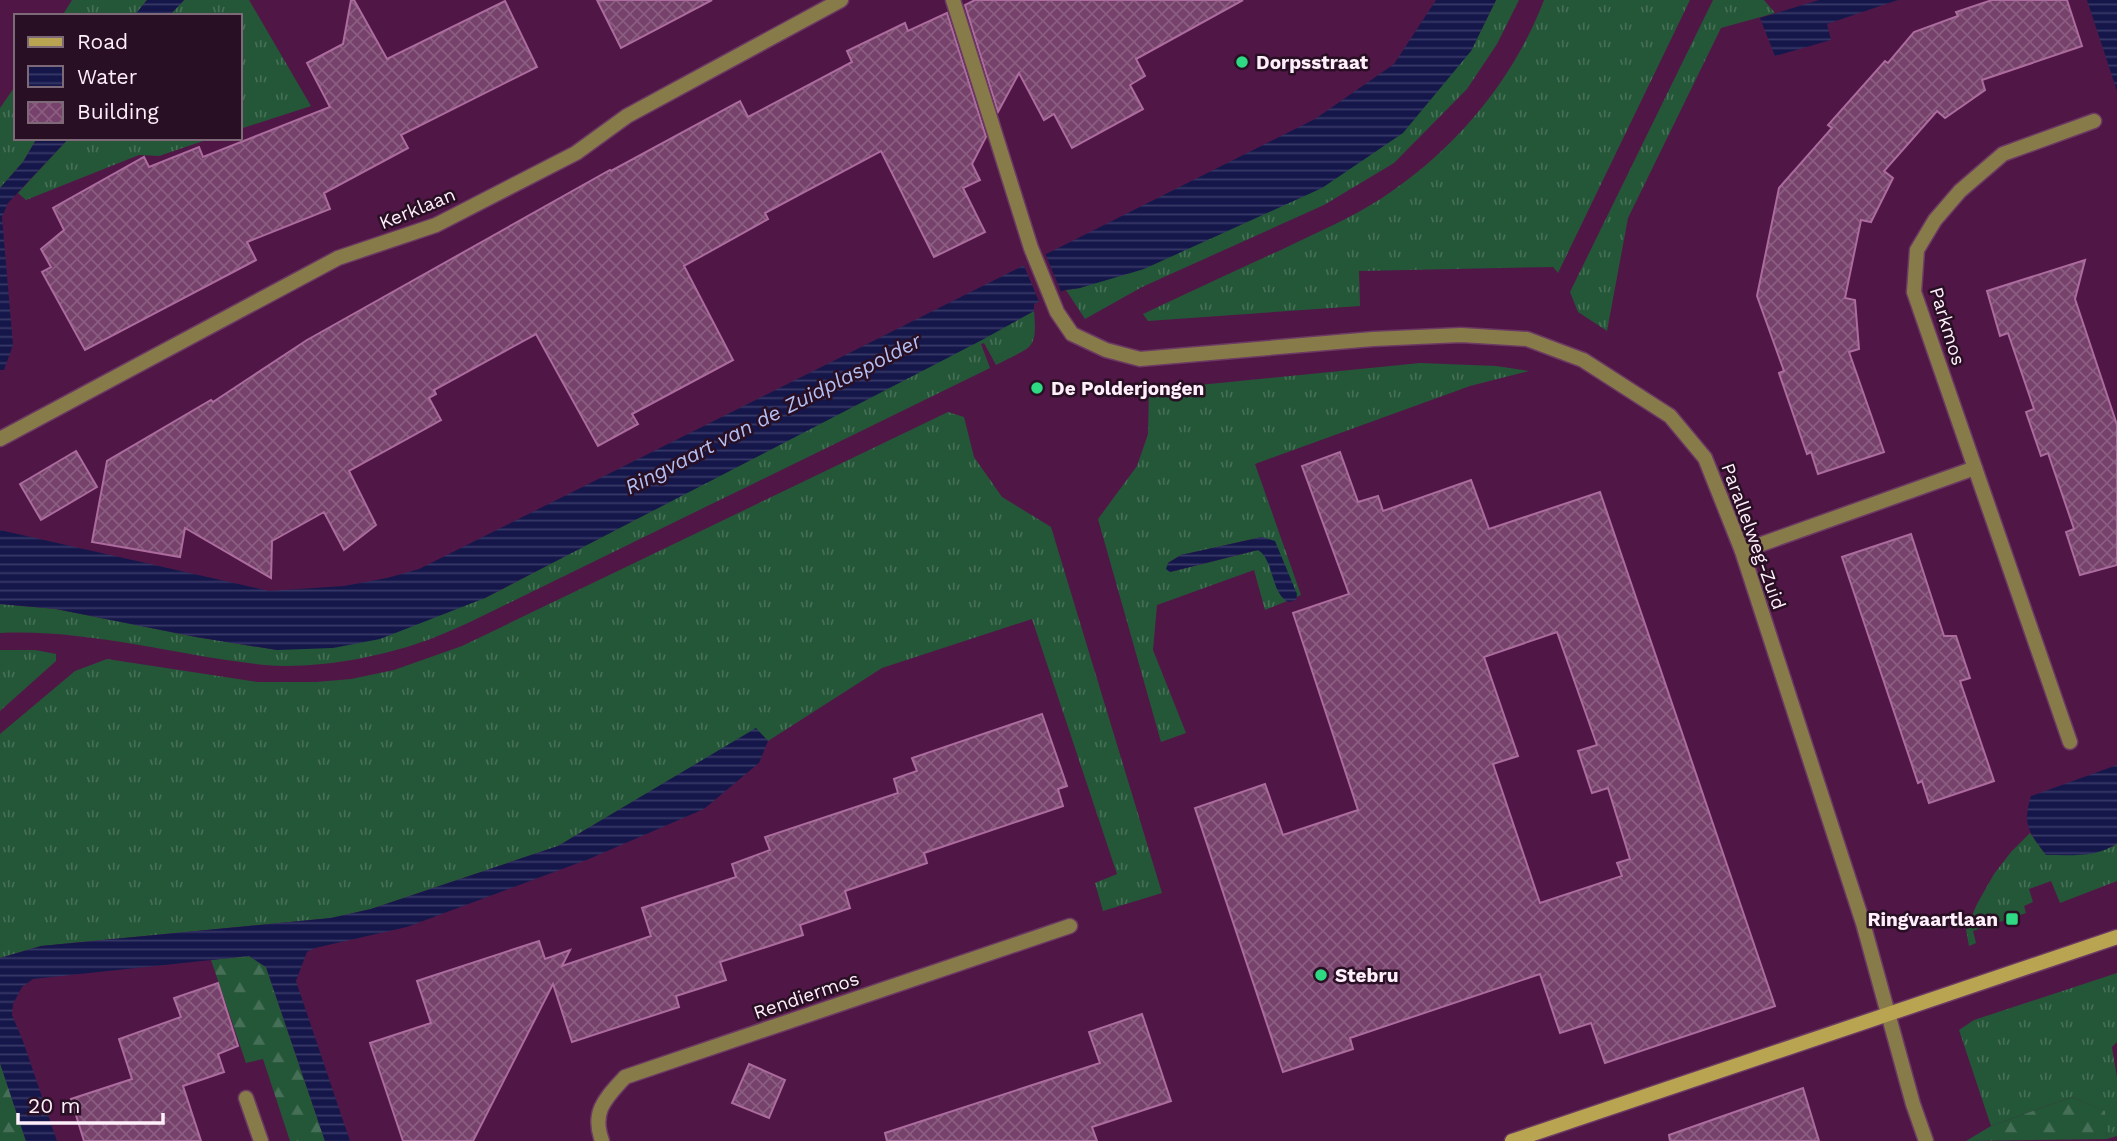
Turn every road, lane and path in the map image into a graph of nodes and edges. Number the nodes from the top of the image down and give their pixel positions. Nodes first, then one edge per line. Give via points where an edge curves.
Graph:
1 (841, 0) edge
2 (953, 0) edge
3 (2094, 121) dead end
4 (0, 439) edge
5 (1975, 468) junction
6 (1742, 551) junction
7 (2070, 742) dead end
8 (1070, 926) dead end
9 (2117, 937) edge
10 (1889, 1014) junction
11 (246, 1098) dead end
12 (261, 1141) edge
13 (602, 1141) edge
14 (1512, 1141) edge
15 (1926, 1141) edge

1 - 4 street, Kerklaan via 627,116 565,159 436,225 338,258
2 - 6 street, Parallelweg-Zuid via 1031,248 1057,312 1072,334 1106,351 1140,359 1373,339 1461,335 1527,339 1583,360 1670,416 1705,458
3 - 5 street, Parkmos via 2003,155 1960,191 1917,250 1914,292
5 - 6 street
5 - 7 street, Parkmos
6 - 10 street, Parallelweg-Zuid
8 - 13 street, Rendiermos via 625,1077 600,1104 598,1132
9 - 10 street
10 - 14 street
10 - 15 street, Parallelweg-Zuid
11 - 12 street

